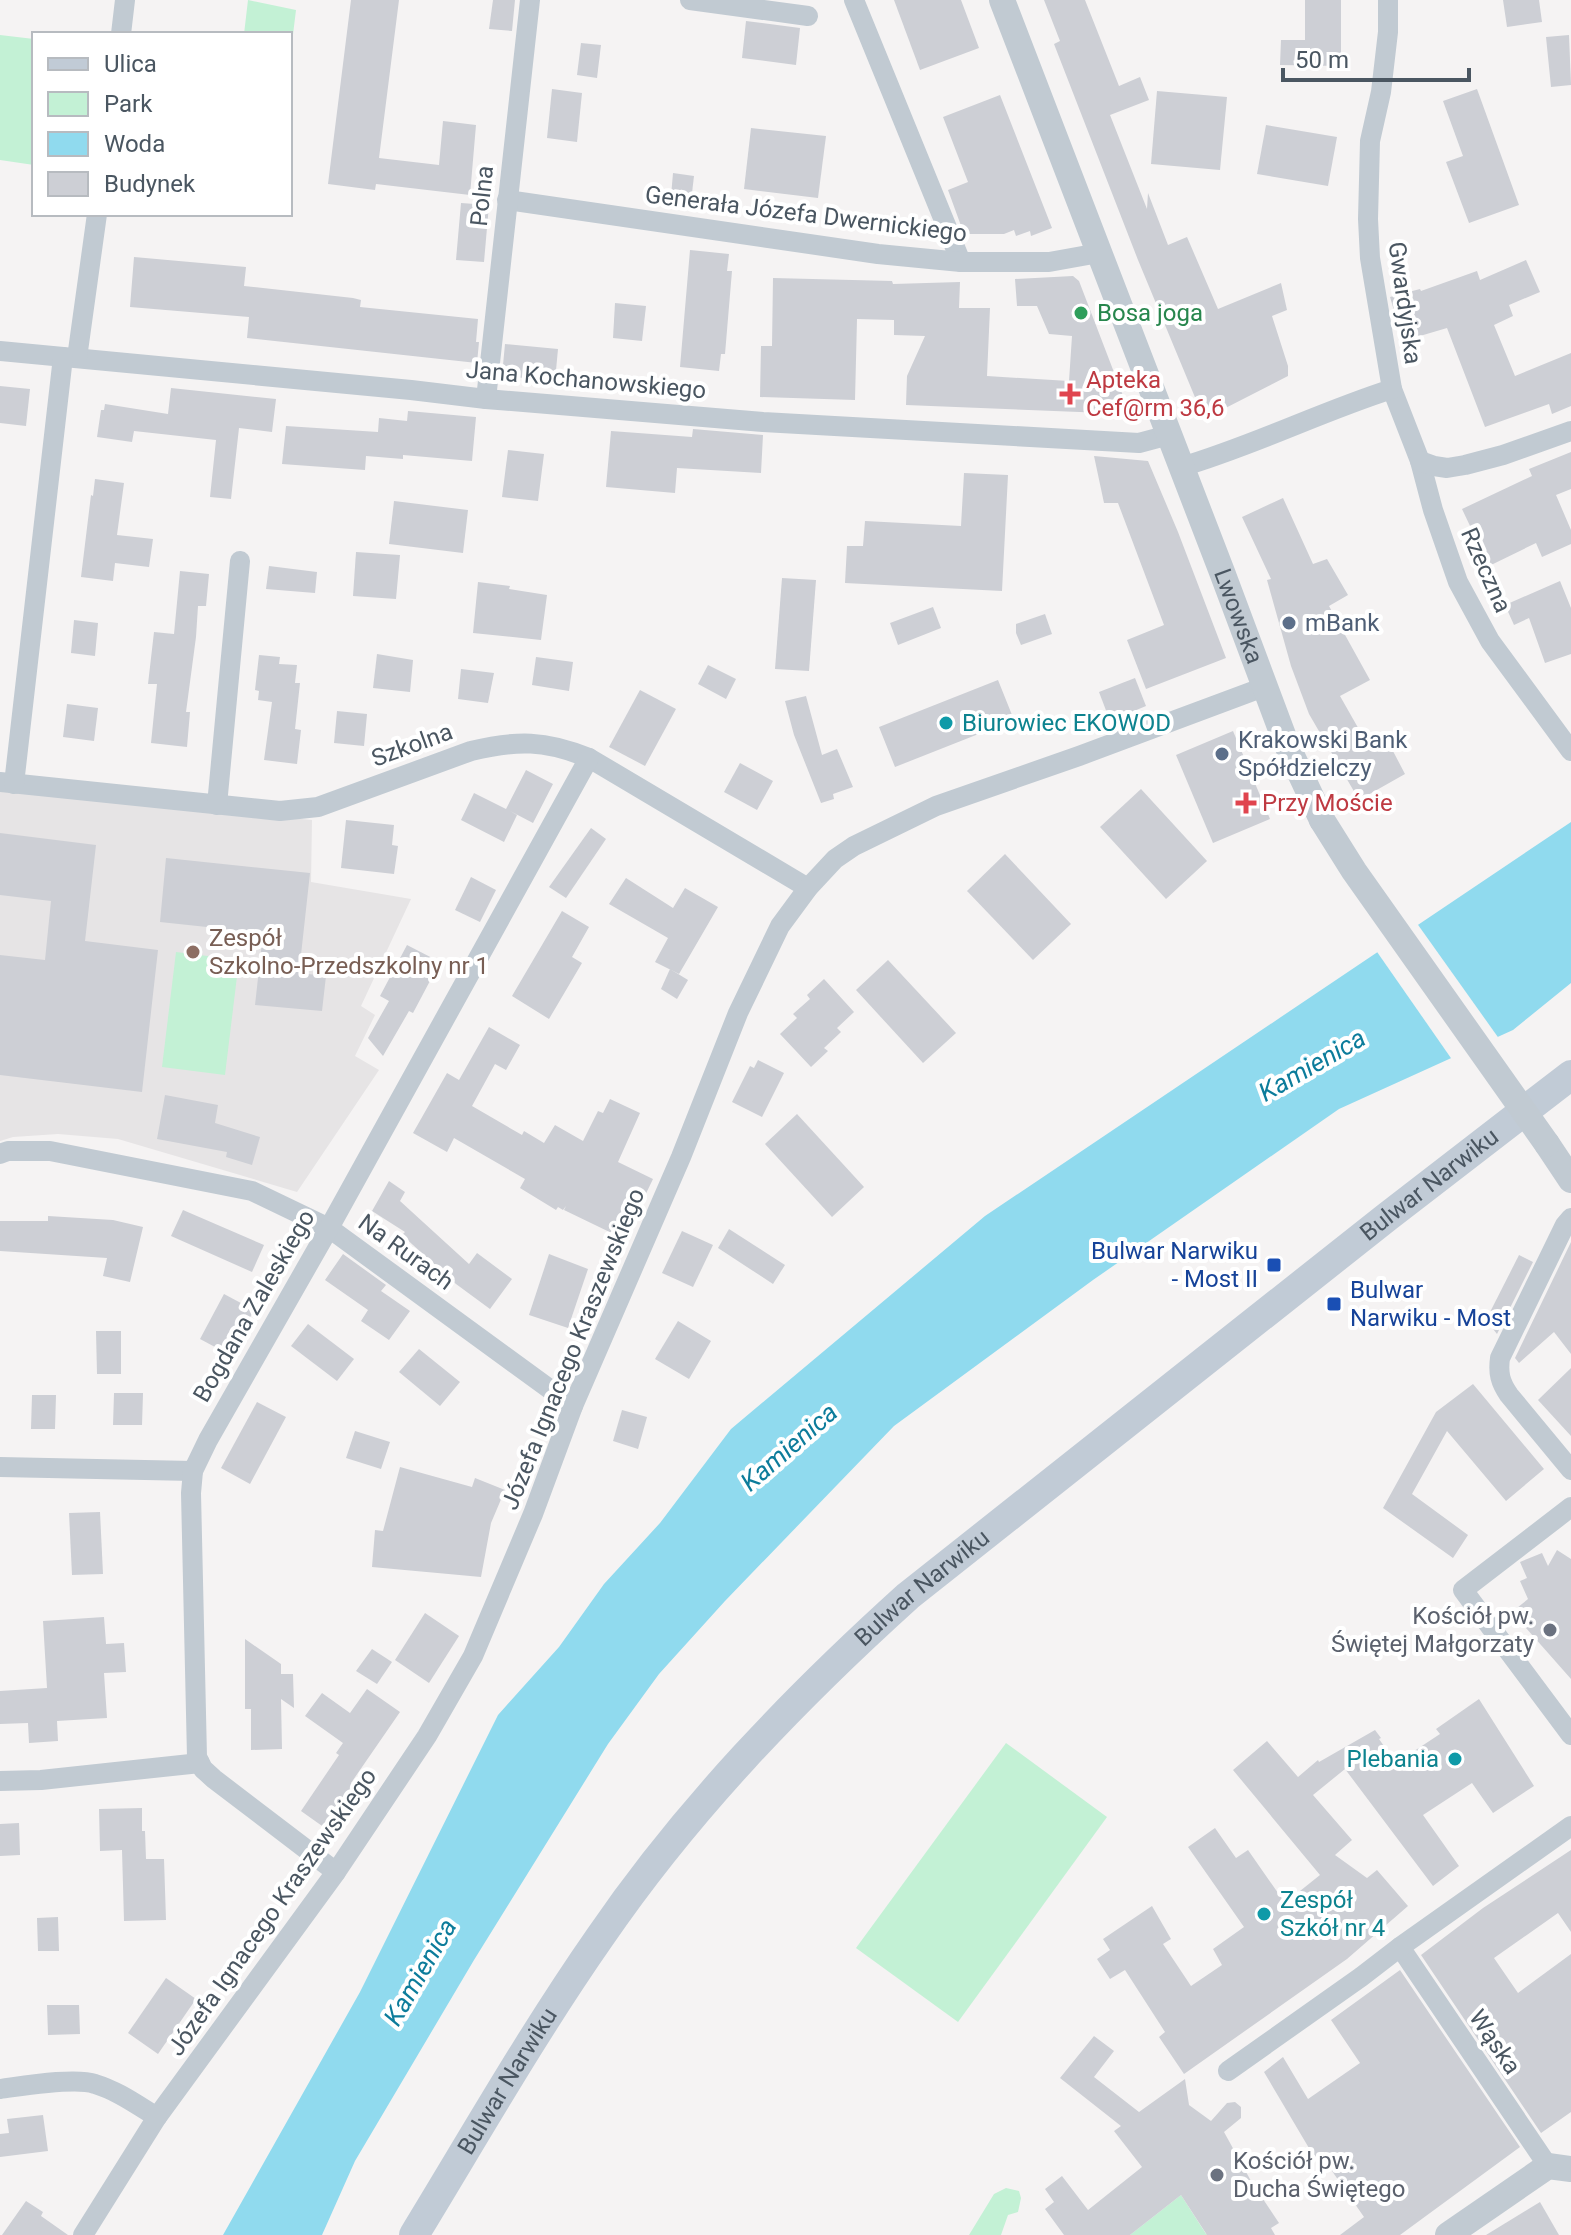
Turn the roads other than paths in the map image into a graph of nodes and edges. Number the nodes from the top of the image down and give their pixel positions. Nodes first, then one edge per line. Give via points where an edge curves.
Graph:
1 (125, 0) edge
2 (530, 0) edge
3 (690, 0) edge
4 (854, 0) edge
5 (1002, 0) edge
6 (1388, 0) edge
7 (808, 16) dead end
8 (121, 32) edge
9 (507, 200) junction
10 (97, 216) edge
11 (1099, 253) junction
12 (961, 262) junction
13 (0, 351) edge
14 (70, 357) junction
15 (1392, 389) junction
16 (486, 399) junction
17 (1571, 431) edge
18 (1169, 435) junction
19 (1420, 461) junction
20 (1181, 467) junction
21 (240, 561) dead end
22 (1264, 687) junction
23 (1571, 751) edge
24 (589, 758) junction
25 (7, 783) edge
26 (217, 805) junction
27 (808, 888) junction
28 (1571, 1075) edge
29 (0, 1154) edge
30 (1569, 1174) edge
31 (1571, 1218) edge
32 (329, 1228) junction
33 (573, 1406) junction
34 (0, 1467) edge
35 (1571, 1470) edge
36 (193, 1471) junction
37 (1571, 1507) edge
38 (1571, 1735) edge
39 (200, 1763) junction
40 (0, 1781) edge
41 (1571, 1826) edge
42 (336, 1872) junction
43 (1400, 1947) junction
44 (1228, 2071) dead end
45 (0, 2089) edge
46 (157, 2117) junction
47 (1559, 2167) edge
48 (83, 2235) edge
49 (414, 2235) edge
50 (1448, 2235) edge

1 - 8 street
2 - 9 street, Polna
3 - 7 street
4 - 12 street
5 - 11 street, Lwowska
6 - 15 street, Gwardyjska via 1381,92 1370,141 1368,219
9 - 12 street, Generała Józefa Dwernickiego
9 - 16 street, Polna
10 - 14 street
11 - 12 street, Generała Józefa Dwernickiego via 1049,262
11 - 18 street, Lwowska
13 - 14 street, Jana Kochanowskiego
14 - 16 street, Jana Kochanowskiego
14 - 25 street
15 - 19 street, Rzeczna
15 - 20 street, Gwardyjska
16 - 18 street, Jana Kochanowskiego via 1040,438 1139,443
17 - 19 street via 1465,465 1447,468
18 - 20 street, Lwowska
19 - 23 street, Rzeczna via 1458,582 1490,641
20 - 22 street, Lwowska
21 - 26 street
22 - 27 street, Józefa Ignacego Kraszewskiego via 936,806 854,846
22 - 30 street, Lwowska, bridge via 1322,820
24 - 26 street, Szkolna via 562,747 494,746 318,807 280,811
24 - 27 street, Szkolna
24 - 32 street, Bogdana Zaleskiego
25 - 26 street, Szkolna
27 - 33 street, Józefa Ignacego Kraszewskiego via 780,926 738,1013
28 - 49 main road, Bulwar Narwiku via 908,1596 822,1675 730,1773 600,1936
29 - 32 street, Na Rurach via 50,1151 252,1191
31 - 35 street via 1500,1358 1498,1373 1509,1395
32 - 33 street, Na Rurach
32 - 36 street, Bogdana Zaleskiego
33 - 42 street, Józefa Ignacego Kraszewskiego via 473,1656 427,1736
34 - 36 street
36 - 39 street, Bogdana Zaleskiego
37 - 38 street via 1463,1590
39 - 40 street
39 - 42 street
41 - 43 street
42 - 46 street, Józefa Ignacego Kraszewskiego
43 - 44 street
43 - 47 street, Wąska
45 - 46 street via 92,2082
46 - 48 street, Józefa Ignacego Kraszewskiego
47 - 50 street

